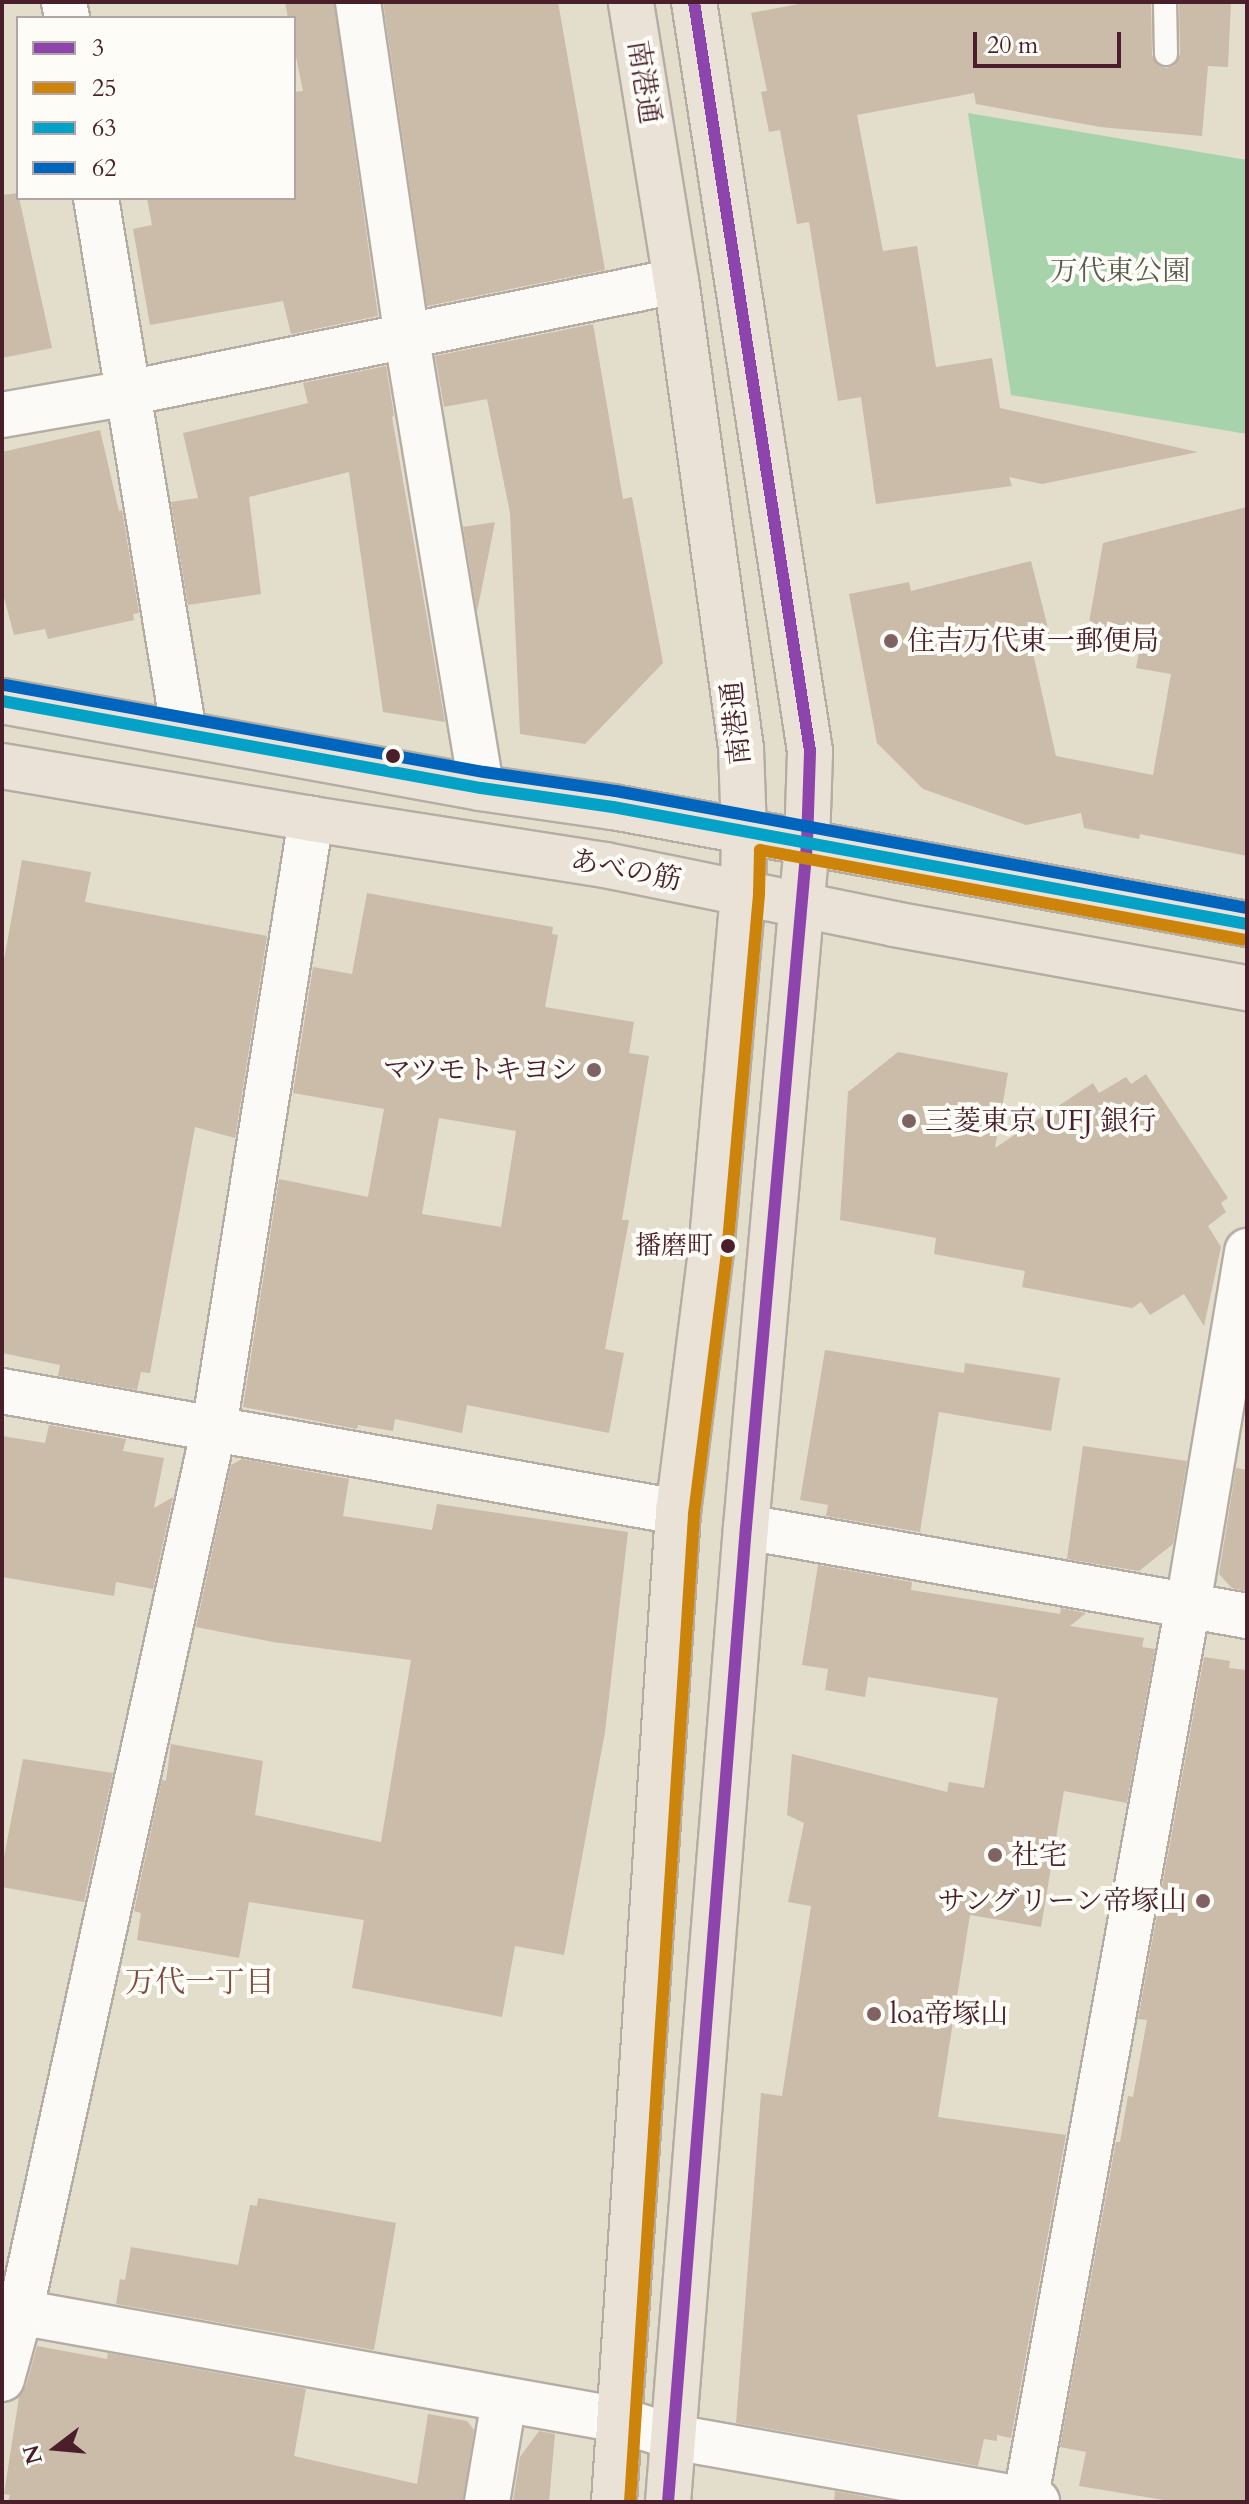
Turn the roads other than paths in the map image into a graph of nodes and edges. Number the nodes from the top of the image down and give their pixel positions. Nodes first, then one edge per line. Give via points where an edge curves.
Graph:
1 (358, 2) edge
2 (631, 2) edge
3 (694, 2) edge
4 (1165, 2) edge
5 (1166, 54) dead end
6 (96, 200) edge
7 (676, 281) junction
8 (406, 333) junction
9 (128, 393) junction
10 (2, 415) edge
11 (2, 701) edge
12 (184, 733) junction
13 (2, 766) edge
14 (481, 788) junction
15 (311, 819) junction
16 (744, 831) junction
17 (807, 843) junction
18 (743, 893) junction
19 (800, 904) junction
20 (1247, 924) edge
21 (1247, 988) edge
22 (1247, 1251) edge
23 (2, 1391) edge
24 (214, 1428) junction
25 (678, 1512) junction
26 (746, 1527) junction
27 (1188, 1605) junction
28 (1247, 1616) edge
29 (11, 2311) edge
30 (2, 2379) edge
31 (504, 2400) junction
32 (620, 2420) junction
33 (673, 2437) junction
34 (1029, 2501) edge
35 (487, 2502) edge
36 (614, 2502) edge
37 (668, 2502) edge

1 - 8 street
2 - 7 main road, 南港通
3 - 17 main road via 810,751
4 - 5 lane
6 - 9 street
7 - 8 street
7 - 16 main road, 南港通 via 741,748
8 - 9 street
8 - 14 street
9 - 10 street
9 - 12 street
11 - 12 main road, あべの筋
12 - 14 main road, あべの筋
13 - 15 main road, あべの筋
14 - 16 main road, あべの筋
15 - 18 main road, あべの筋 via 605,865
15 - 24 street
16 - 17 main road, あべの筋
16 - 18 main road, 南港通
17 - 19 main road
17 - 20 main road, あべの筋
18 - 19 main road, あべの筋
18 - 25 main road, 南港通 via 711,1252
19 - 21 main road, あべの筋
19 - 26 main road
22 - 27 street
23 - 24 street
24 - 25 street
24 - 29 street
25 - 32 main road, 南港通
26 - 27 street
26 - 33 main road
27 - 28 street
27 - 34 street
29 - 30 street
29 - 31 street
31 - 32 street
31 - 35 street
32 - 33 street
32 - 36 main road, 南港通
33 - 34 street
33 - 37 main road

